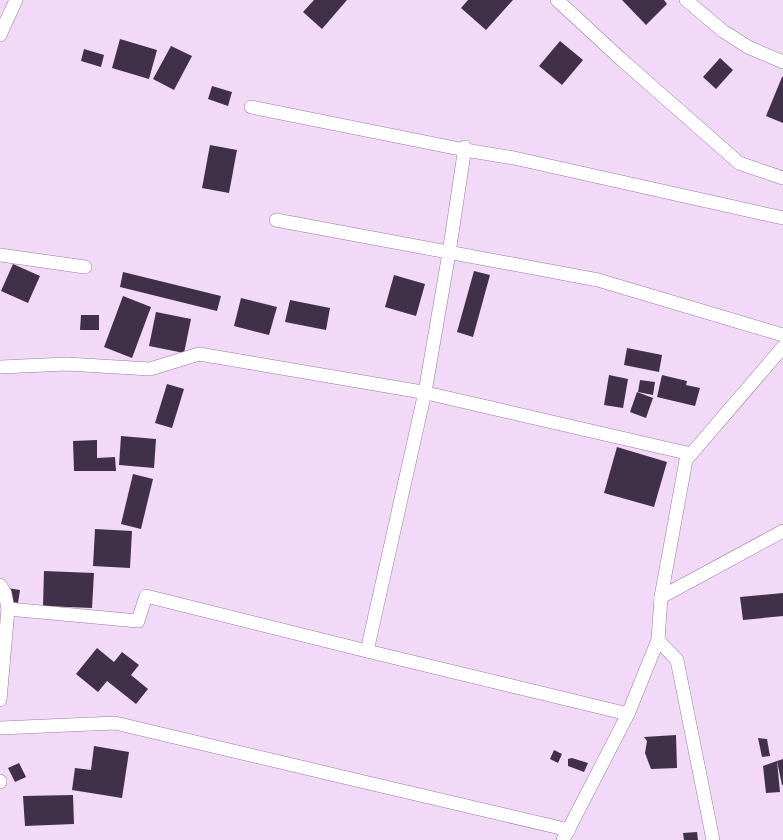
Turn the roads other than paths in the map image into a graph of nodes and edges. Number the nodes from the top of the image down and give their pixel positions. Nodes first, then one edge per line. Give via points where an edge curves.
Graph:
1 (16, 0) edge
2 (557, 0) edge
3 (686, 0) edge
4 (0, 35) edge
5 (783, 62) edge
6 (251, 108) dead end
7 (465, 148) junction
8 (783, 178) edge
9 (783, 218) edge
10 (276, 220) dead end
11 (449, 253) junction
12 (0, 255) edge
13 (85, 267) dead end
14 (783, 335) edge
15 (783, 347) edge
16 (0, 367) edge
17 (425, 392) junction
18 (691, 454) junction
19 (783, 530) edge
20 (0, 586) edge
21 (661, 597) junction
22 (8, 609) junction
23 (658, 640) junction
24 (367, 651) junction
25 (0, 700) edge
26 (628, 714) junction
27 (0, 728) edge
28 (566, 835) edge
29 (713, 840) edge

1 - 4 street
2 - 8 street via 739,163
3 - 5 street via 723,31 748,47
6 - 7 street
7 - 9 street
7 - 11 street
10 - 11 street
11 - 14 street via 598,280
11 - 17 street
12 - 13 street
15 - 18 street
16 - 17 street via 67,364 150,368 199,354
17 - 18 street
17 - 24 street
18 - 21 street via 686,460
19 - 21 street
20 - 22 street via 5,593
21 - 23 street
22 - 24 street via 138,621 146,596
22 - 25 street
23 - 26 street
23 - 29 street via 677,660
24 - 26 street
26 - 28 street
27 - 28 street via 115,723

